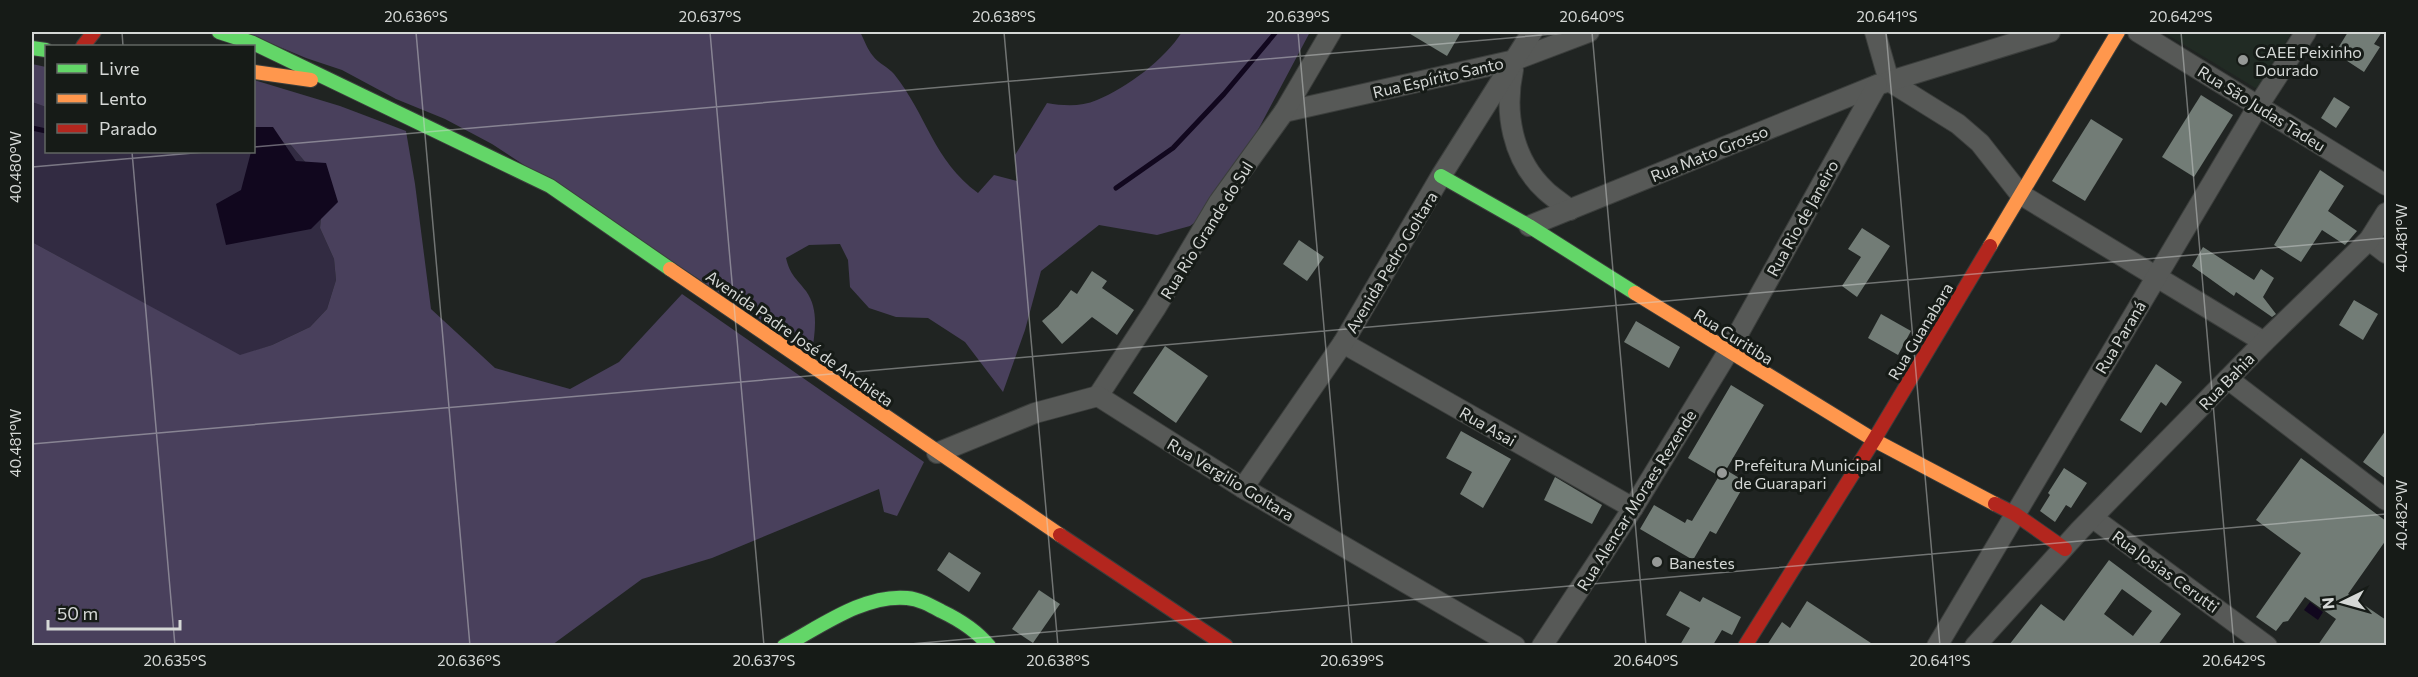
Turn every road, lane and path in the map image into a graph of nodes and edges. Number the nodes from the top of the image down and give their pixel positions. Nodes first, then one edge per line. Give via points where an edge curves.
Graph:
1 (94, 32) edge
2 (219, 32) edge
3 (1331, 32) edge
4 (1532, 32) edge
5 (1589, 32) edge
6 (1875, 32) edge
7 (2050, 32) edge
8 (2118, 32) edge
9 (2138, 32) edge
10 (2306, 32) edge
11 (84, 45) edge
12 (1515, 60) junction
13 (255, 72) edge
14 (1883, 83) junction
15 (340, 84) junction
16 (2258, 106) junction
17 (1284, 112) junction
18 (1442, 176) junction
19 (2386, 185) edge
20 (2020, 194) junction
21 (1570, 210) junction
22 (2386, 213) edge
23 (1529, 226) junction
24 (2369, 240) junction
25 (2386, 253) edge
26 (2157, 275) junction
27 (2265, 342) junction
28 (1343, 343) junction
29 (1728, 352) junction
30 (2228, 379) junction
31 (1098, 396) junction
32 (1874, 440) junction
33 (937, 453) junction
34 (1243, 488) junction
35 (2386, 500) edge
36 (1633, 508) junction
37 (2015, 514) junction
38 (2093, 518) junction
39 (2065, 549) junction
40 (1940, 644) edge
41 (784, 645) edge
42 (989, 645) edge
43 (1226, 645) edge
44 (1515, 645) edge
45 (1542, 645) edge
46 (1745, 645) edge
47 (1974, 645) edge
48 (2267, 645) edge

1 - 11 street
2 - 15 street, Avenida Padre José de Anchieta
3 - 17 street, Rua Rio Grande do Sul
4 - 12 street, Avenida Pedro Goltara
5 - 12 street, Rua Espírito Santo
6 - 14 street
7 - 14 street
8 - 20 street, Rua Guanabara
9 - 16 street, Rua São Judas Tadeu
10 - 16 street, Rua Paraná
12 - 17 street, Rua Espírito Santo
12 - 18 street, Avenida Pedro Goltara
12 - 21 street via 1508,94 1511,128 1523,161 1543,189
13 - 15 street, Avenida Padre José de Anchieta
14 - 20 street via 1958,124 1980,143
14 - 21 street, Rua Mato Grosso
14 - 29 street, Rua Rio de Janeiro
15 - 33 street, Avenida Padre José de Anchieta via 550,186
16 - 19 street, Rua São Judas Tadeu
16 - 26 street, Rua Paraná
17 - 31 street, Rua Rio Grande do Sul via 1219,202
18 - 23 street, Rua Curitiba
18 - 28 street, Avenida Pedro Goltara
20 - 26 street
20 - 32 street, Rua Guanabara
21 - 23 street, Rua Mato Grosso
22 - 24 street, Rua Bahia
23 - 29 street, Rua Curitiba
24 - 25 street
24 - 27 street, Rua Bahia
26 - 27 street
26 - 37 street, Rua Paraná
27 - 30 street, Rua Bahia
28 - 34 street, Avenida Pedro Goltara
28 - 36 street, Rua Asai
29 - 32 street, Rua Curitiba
29 - 36 street, Rua Alencar Moraes Rezende
30 - 35 street
30 - 38 street, Rua Bahia
31 - 33 street via 1035,413
31 - 34 street, Rua Vergilio Goltara
32 - 37 street, Rua Curitiba
32 - 46 street, Rua Guanabara
33 - 43 street, Avenida Padre José de Anchieta
34 - 44 street, Rua Vergilio Goltara
36 - 45 street, Rua Alencar Moraes Rezende
37 - 39 street, Rua Curitiba
37 - 40 street, Rua Paraná
38 - 39 street, Rua Bahia
38 - 48 street, Rua Josias Cerutti
39 - 47 street, Rua Bahia
41 - 42 street via 859,608 883,599 904,598 926,603 962,620

